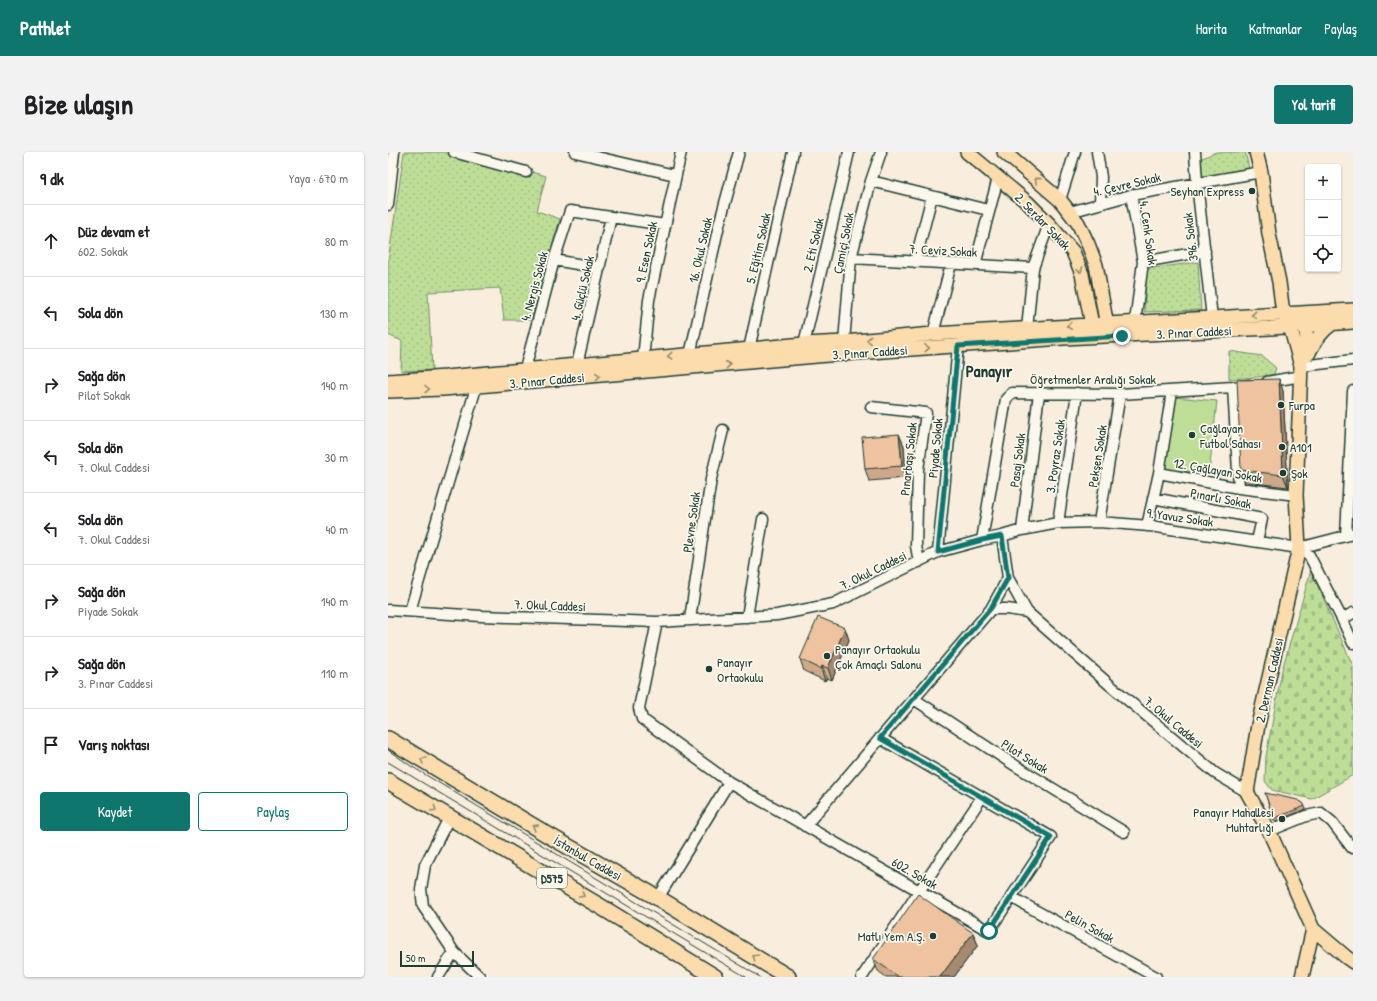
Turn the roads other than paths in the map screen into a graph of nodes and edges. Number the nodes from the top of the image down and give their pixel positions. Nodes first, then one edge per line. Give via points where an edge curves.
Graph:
1 (394, 152) edge
2 (454, 152) edge
3 (575, 152) edge
4 (681, 152) edge
5 (739, 152) edge
6 (793, 152) edge
7 (849, 152) edge
8 (881, 152) edge
9 (967, 152) edge
10 (1004, 152) edge
11 (1075, 152) edge
12 (1097, 152) edge
13 (1196, 152) edge
14 (1256, 152) edge
15 (526, 172) dead end
16 (1261, 172) junction
17 (675, 175) junction
18 (998, 178) junction
19 (871, 181) junction
20 (1197, 183) junction
21 (1131, 195) junction
22 (932, 196) junction
23 (1060, 200) junction
24 (1100, 203) junction
25 (388, 205) edge
26 (988, 210) junction
27 (1070, 212) junction
28 (611, 217) junction
29 (1049, 224) junction
30 (665, 225) junction
31 (1205, 251) junction
32 (851, 258) junction
33 (554, 260) junction
34 (915, 262) junction
35 (1143, 262) junction
36 (951, 264) junction
37 (975, 265) junction
38 (600, 268) junction
39 (1033, 268) junction
40 (1353, 310) edge
41 (1289, 313) junction
42 (1212, 318) junction
43 (1135, 322) junction
44 (1353, 322) edge
45 (1333, 323) junction
46 (1305, 325) junction
47 (1101, 326) junction
48 (1290, 326) junction
49 (1027, 328) junction
50 (1271, 328) junction
51 (933, 334) junction
52 (1122, 336) junction
53 (1063, 338) junction
54 (844, 342) junction
55 (804, 344) junction
56 (958, 346) junction
57 (749, 349) junction
58 (1309, 353) junction
59 (690, 355) junction
60 (644, 359) junction
61 (1353, 360) edge
62 (578, 365) junction
63 (525, 369) junction
64 (1301, 371) junction
65 (482, 374) junction
66 (388, 381) edge
67 (476, 386) junction
68 (1233, 388) junction
69 (388, 391) edge
70 (1172, 391) junction
71 (1353, 391) edge
72 (1039, 393) junction
73 (1077, 393) junction
74 (1120, 394) junction
75 (871, 407) dead end
76 (1353, 409) edge
77 (723, 430) dead end
78 (1351, 471) edge
79 (1159, 473) junction
80 (1239, 488) junction
81 (1296, 495) junction
82 (1153, 498) junction
83 (763, 519) dead end
84 (1099, 522) junction
85 (1058, 523) junction
86 (1147, 526) junction
87 (1022, 530) junction
88 (1350, 535) edge
89 (1002, 536) junction
90 (982, 540) junction
91 (1257, 541) junction
92 (1298, 548) junction
93 (938, 552) junction
94 (919, 562) junction
95 (1008, 578) junction
96 (991, 608) junction
97 (388, 610) edge
98 (410, 611) junction
99 (1027, 612) junction
100 (1353, 613) edge
101 (748, 617) junction
102 (690, 619) junction
103 (1342, 619) junction
104 (657, 622) junction
105 (1353, 643) edge
106 (914, 698) junction
107 (880, 738) junction
108 (388, 739) edge
109 (388, 782) edge
110 (730, 782) junction
111 (1247, 792) junction
112 (982, 797) junction
113 (449, 818) junction
114 (805, 826) junction
115 (1269, 831) junction
116 (1124, 832) dead end
117 (1352, 848) dead end
118 (919, 891) junction
119 (1011, 897) junction
120 (658, 898) junction
121 (1313, 929) junction
122 (454, 952) junction
123 (1353, 962) edge
124 (438, 977) edge
125 (480, 977) edge
126 (715, 977) edge
127 (788, 977) edge
128 (862, 977) edge
129 (1156, 977) edge
130 (1302, 977) edge

1 - 25 street
2 - 15 street
3 - 17 street
4 - 17 street, 9. Esen Sokak
5 - 59 street, 16. Okul Sokak via 719,225
6 - 57 street, 5. Eğitim Sokak
7 - 55 street, 2. Eti Sokak
8 - 19 street, Çamiçi Sokak
9 - 18 main road, 2. Serdar Sokak
23 -> 10 main road, 2. Serdar Sokak
11 - 23 street
12 - 24 street via 1101,177
13 - 20 street, 396. Sokak
14 - 16 main road
16 - 20 street, 4. Çevre Sokak
16 - 41 main road via 1269,234 1279,282 1288,303
17 - 30 street, 9. Esen Sokak
18 - 26 street
18 - 29 main road, 2. Serdar Sokak
19 - 22 street
19 - 32 street, Çamiçi Sokak
20 - 21 street, 4. Çevre Sokak
20 - 31 street, 396. Sokak
21 - 24 street, 4. Çevre Sokak
21 - 35 street, 4. Cenk Sokak
22 - 26 street
22 - 34 street
23 - 27 main road, 2. Serdar Sokak
24 - 27 street, 4. Çevre Sokak
26 - 37 street
27 - 47 main road, 2. Serdar Sokak via 1078,223 1096,265
28 - 30 street
28 - 33 street, 4. Nergis Sokak via 570,211
28 - 38 street, 4. Güçlü Sokak
29 - 39 street
29 -> 47 main road, 2. Serdar Sokak via 1073,252
30 - 60 street, 9. Esen Sokak via 649,300
31 - 35 street
31 - 42 street, 396. Sokak
32 - 34 street, 7. Ceviz Sokak
32 - 54 street, Çamiçi Sokak
33 - 38 street
33 - 63 street, 4. Nergis Sokak
34 - 36 street, 7. Ceviz Sokak
35 - 43 street, 4. Cenk Sokak
36 - 37 street, 7. Ceviz Sokak
36 - 51 street
37 - 39 street, 7. Ceviz Sokak
38 - 62 street, 4. Güçlü Sokak
39 - 49 street
40 - 41 main road
41 -> 42 main road
41 - 46 main road
41 - 48 main road
42 - 43 main road
43 - 47 main road
44 - 45 main road, 3. Pınar Caddesi
45 - 46 main road, 3. Pınar Caddesi
45 - 58 main road via 1319,334
46 - 48 main road, 3. Pınar Caddesi
46 - 58 main road
47 -> 49 main road, 3. Pınar Caddesi
47 - 52 main road
47 - 53 main road via 1095,335
48 - 50 main road, 3. Pınar Caddesi
48 - 64 main road
49 - 51 main road, 3. Pınar Caddesi
50 - 52 main road, 3. Pınar Caddesi
50 - 64 main road via 1283,336 1291,346
51 -> 54 main road, 3. Pınar Caddesi
52 - 53 main road, 3. Pınar Caddesi
53 - 56 main road, 3. Pınar Caddesi
54 - 55 main road, 3. Pınar Caddesi
55 - 57 main road, 3. Pınar Caddesi
67 -> 56 main road, 3. Pınar Caddesi
56 - 93 street, Piyade Sokak
57 - 59 main road, 3. Pınar Caddesi
58 - 64 main road
59 -> 60 main road, 3. Pınar Caddesi
60 - 62 main road, 3. Pınar Caddesi
61 - 64 street, Öğretmenler Aralığı Sokak
62 - 63 main road, 3. Pınar Caddesi
63 - 65 main road, 3. Pınar Caddesi
64 - 68 street, Öğretmenler Aralığı Sokak
64 - 81 main road, 2. Derman Caddesi
65 - 66 main road, 3. Pınar Caddesi
65 - 67 street
69 -> 67 main road, 3. Pınar Caddesi
67 - 98 street
68 - 70 street, Öğretmenler Aralığı Sokak
68 - 80 street
70 - 74 street, Öğretmenler Aralığı Sokak
70 - 79 street
71 - 76 street
72 - 73 street, Öğretmenler Aralığı Sokak
72 - 87 street, Pasaj Sokak
72 - 90 street, Öğretmenler Aralığı Sokak via 1012,393 1006,399
73 - 74 street, Öğretmenler Aralığı Sokak
73 - 85 street, 3. Poyraz Sokak
74 - 84 street, Pekşen Sokak
75 - 94 street, Pınarbaşı Sokak via 926,413 918,470 916,546
76 - 78 street
77 - 102 street, Plevne Sokak via 711,479
78 - 88 street
79 - 80 street, 12. Çağlayan Sokak
79 - 82 street
80 - 81 street, 12. Çağlayan Sokak
81 - 92 main road, 2. Derman Caddesi
82 - 86 street
82 - 91 street, Pınarlı Sokak via 1262,519
83 - 101 street
84 - 85 street, 9. Yavuz Sokak
84 - 86 street, 9. Yavuz Sokak
85 - 87 street, 9. Yavuz Sokak
86 - 91 street, 9. Yavuz Sokak
87 - 89 street, 9. Yavuz Sokak
88 - 92 street, 9. Yavuz Sokak
89 - 90 street, 7. Okul Caddesi
89 - 95 street, 7. Okul Caddesi
90 - 93 street, 7. Okul Caddesi
91 - 92 street, 9. Yavuz Sokak
92 - 103 street via 1309,555
92 - 111 main road, 2. Derman Caddesi via 1258,725
93 - 94 street, 7. Okul Caddesi
94 - 101 street, 7. Okul Caddesi via 834,604 777,616
95 - 96 street
95 - 99 street, 7. Okul Caddesi
96 - 99 street
96 - 106 street
97 - 98 street, 7. Okul Caddesi
98 - 104 street, 7. Okul Caddesi
99 - 111 street, 7. Okul Caddesi via 1215,773
100 - 103 street
101 - 102 street, 7. Okul Caddesi
102 - 104 street, 7. Okul Caddesi
103 - 105 street
104 - 110 street, 602. Sokak via 639,708 642,719
106 - 107 street
106 - 116 street, Pilot Sokak via 1016,766
107 - 112 street
107 - 114 street
120 -> 108 highway, İstanbul Caddesi
109 -> 113 highway, D575
110 - 114 street, 602. Sokak
110 - 120 street
111 - 115 main road
112 - 118 street
112 - 119 street, 602. Sokak via 1051,837
113 - 122 street via 425,865 421,889 423,906
113 -> 126 highway, D575
114 - 118 street, 602. Sokak
115 - 117 street via 1306,816 1321,813 1332,822
115 - 121 main road
118 - 119 street, 602. Sokak via 989,931
118 - 128 street
119 - 129 street, Pelin Sokak
127 -> 120 highway, İstanbul Caddesi
121 - 123 main road
121 - 130 main road
122 - 124 street
122 - 125 street

